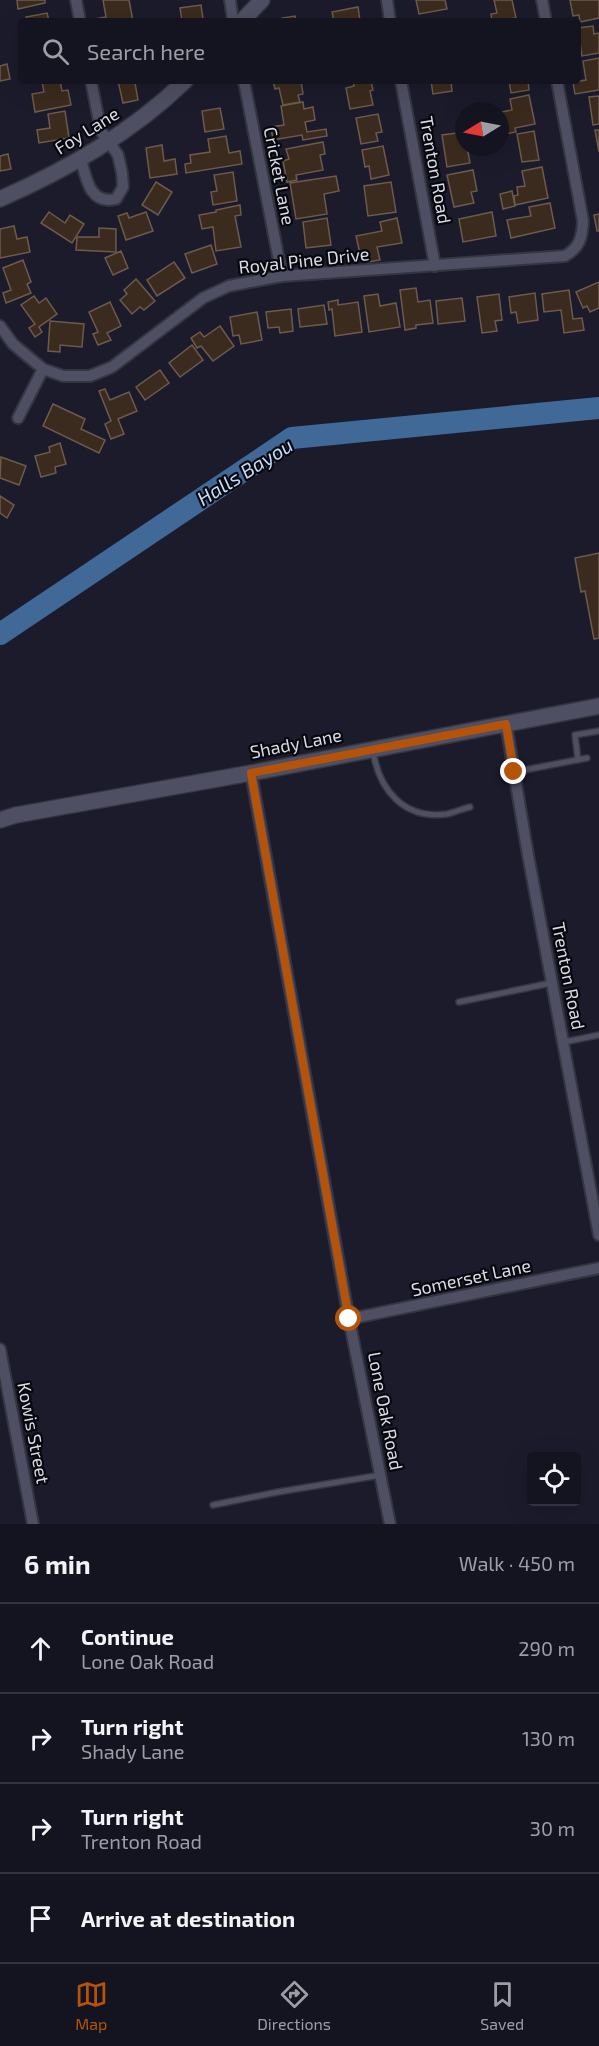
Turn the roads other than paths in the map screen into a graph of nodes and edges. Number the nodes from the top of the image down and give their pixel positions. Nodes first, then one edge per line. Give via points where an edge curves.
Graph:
1 (76, 0) edge
2 (230, 0) edge
3 (262, 0) edge
4 (387, 0) edge
5 (542, 0) edge
6 (79, 18) edge
7 (233, 18) edge
8 (245, 18) edge
9 (390, 18) edge
10 (545, 18) edge
11 (92, 84) edge
12 (182, 84) edge
13 (245, 84) edge
14 (402, 84) edge
15 (558, 84) edge
16 (109, 143) junction
17 (81, 159) junction
18 (0, 199) edge
19 (435, 266) junction
20 (282, 276) junction
21 (0, 326) edge
22 (43, 369) junction
23 (18, 418) dead end
24 (599, 706) edge
25 (506, 724) junction
26 (599, 730) edge
27 (372, 749) junction
28 (587, 758) dead end
29 (578, 760) junction
30 (514, 772) junction
31 (251, 773) junction
32 (470, 807) dead end
33 (0, 820) edge
34 (552, 983) junction
35 (459, 1002) dead end
36 (599, 1035) edge
37 (564, 1042) junction
38 (599, 1235) edge
39 (599, 1268) edge
40 (349, 1319) junction
41 (0, 1349) edge
42 (381, 1475) junction
43 (213, 1505) dead end
44 (33, 1524) edge
45 (390, 1524) edge

1 - 6 street
2 - 7 street
3 - 8 street
4 - 9 street
5 - 10 street
11 - 16 street via 101,130
12 - 16 street, Foy Lane
13 - 20 street, Cricket Lane
14 - 19 street, Trenton Road
15 - 19 street, Royal Pine Drive via 581,212 582,237 576,249 564,256
16 - 17 street, Foy Lane
16 - 17 street via 118,155 122,173 123,187 116,198 107,201 95,195
17 - 18 street, Foy Lane
19 - 20 street, Royal Pine Drive
20 - 22 street, Royal Pine Drive via 229,286 203,298 103,372 77,377
21 - 22 street via 13,344
22 - 23 street
24 - 25 street, Shady Lane
25 - 27 street, Shady Lane
25 - 30 street, Trenton Road
26 - 29 lane via 574,735
27 - 31 street, Shady Lane
27 - 32 lane via 381,780 404,806 424,814 447,814
28 - 29 lane
29 - 30 lane
30 - 34 street, Trenton Road
31 - 33 street, Shady Lane
31 - 40 street, Lone Oak Road
34 - 35 lane
34 - 37 street, Trenton Road
36 - 37 lane
37 - 38 street, Trenton Road
39 - 40 street, Somerset Lane
40 - 42 street, Lone Oak Road
41 - 44 street, Kowis Street
42 - 43 lane
42 - 45 street, Lone Oak Road

